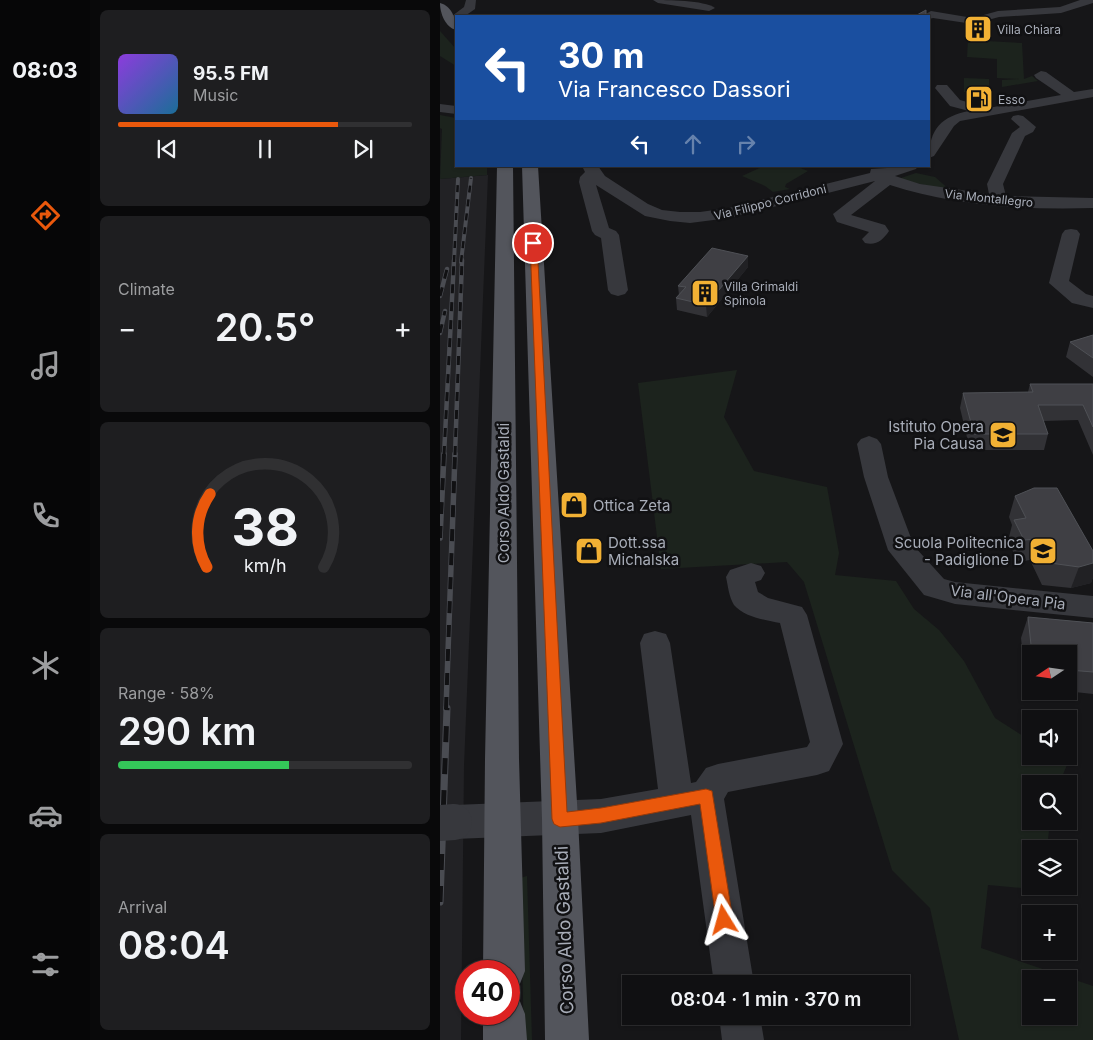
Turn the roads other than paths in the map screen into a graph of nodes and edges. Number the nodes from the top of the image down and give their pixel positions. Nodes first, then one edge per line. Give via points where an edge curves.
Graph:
1 (450, 0) edge
2 (471, 0) edge
3 (658, 0) edge
4 (1091, 2) edge
5 (440, 6) edge
6 (709, 8) edge
7 (460, 15) edge
8 (930, 15) edge
9 (455, 18) edge
10 (1075, 19) dead end
11 (1047, 21) dead end
12 (1041, 75) dead end
13 (1068, 93) dead end
14 (1093, 93) edge
15 (930, 95) edge
16 (948, 95) junction
17 (440, 108) edge
18 (455, 110) edge
19 (985, 111) junction
20 (1018, 119) dead end
21 (953, 120) junction
22 (932, 166) edge
23 (505, 167) edge
24 (530, 167) edge
25 (906, 167) edge
26 (596, 171) edge
27 (875, 175) edge
28 (974, 197) junction
29 (998, 200) junction
30 (1093, 203) edge
31 (1071, 234) dead end
32 (871, 239) dead end
33 (618, 290) dead end
34 (1093, 302) edge
35 (869, 444) dead end
36 (751, 573) dead end
37 (1093, 607) edge
38 (655, 643) dead end
39 (692, 799) junction
40 (560, 819) junction
41 (502, 820) junction
42 (447, 823) edge
43 (504, 960) edge
44 (732, 975) edge
45 (504, 1025) edge
46 (741, 1025) edge
47 (505, 1040) edge
48 (567, 1040) edge
49 (743, 1040) edge

1 - 9 main road
2 - 7 street via 469,9
3 - 6 street
4 - 8 street via 1061,10 998,14 973,22 947,13
5 - 9 main road
10 - 11 street
12 - 13 street
14 - 19 street
15 - 16 street
16 - 19 street via 955,103
16 - 21 street
17 - 18 street
19 - 21 street
20 - 29 street via 1029,126 1028,130 1019,133 998,174 995,184
21 - 22 street via 949,122
22 - 28 street
23 - 41 main road, Corso Aldo Gastaldi
24 - 40 main road, Corso Aldo Gastaldi
25 - 27 street, Via Filippo Corridoni
26 - 27 street, Via Filippo Corridoni via 650,212 687,217 723,214
26 - 33 street, Via Filippo Corridoni via 587,182 601,231 610,235
27 - 28 street, Via Montallegro via 932,192
27 - 32 street via 842,214 843,218 879,229
28 - 29 street, Via Montallegro
29 - 30 street, Via Montallegro via 1059,205
31 - 34 street via 1059,283 1079,299
35 - 37 street, Via all'Opera Pia via 876,477 902,550 934,587 955,593
36 - 39 street via 740,577 745,598 760,607 792,615 827,744 818,760 718,779
38 - 39 street
39 - 40 street via 601,816
39 - 44 street
40 - 41 street
40 - 48 main road, Corso Aldo Gastaldi
41 - 42 street
41 - 43 main road, Corso Aldo Gastaldi
45 - 47 main road
46 - 49 street

